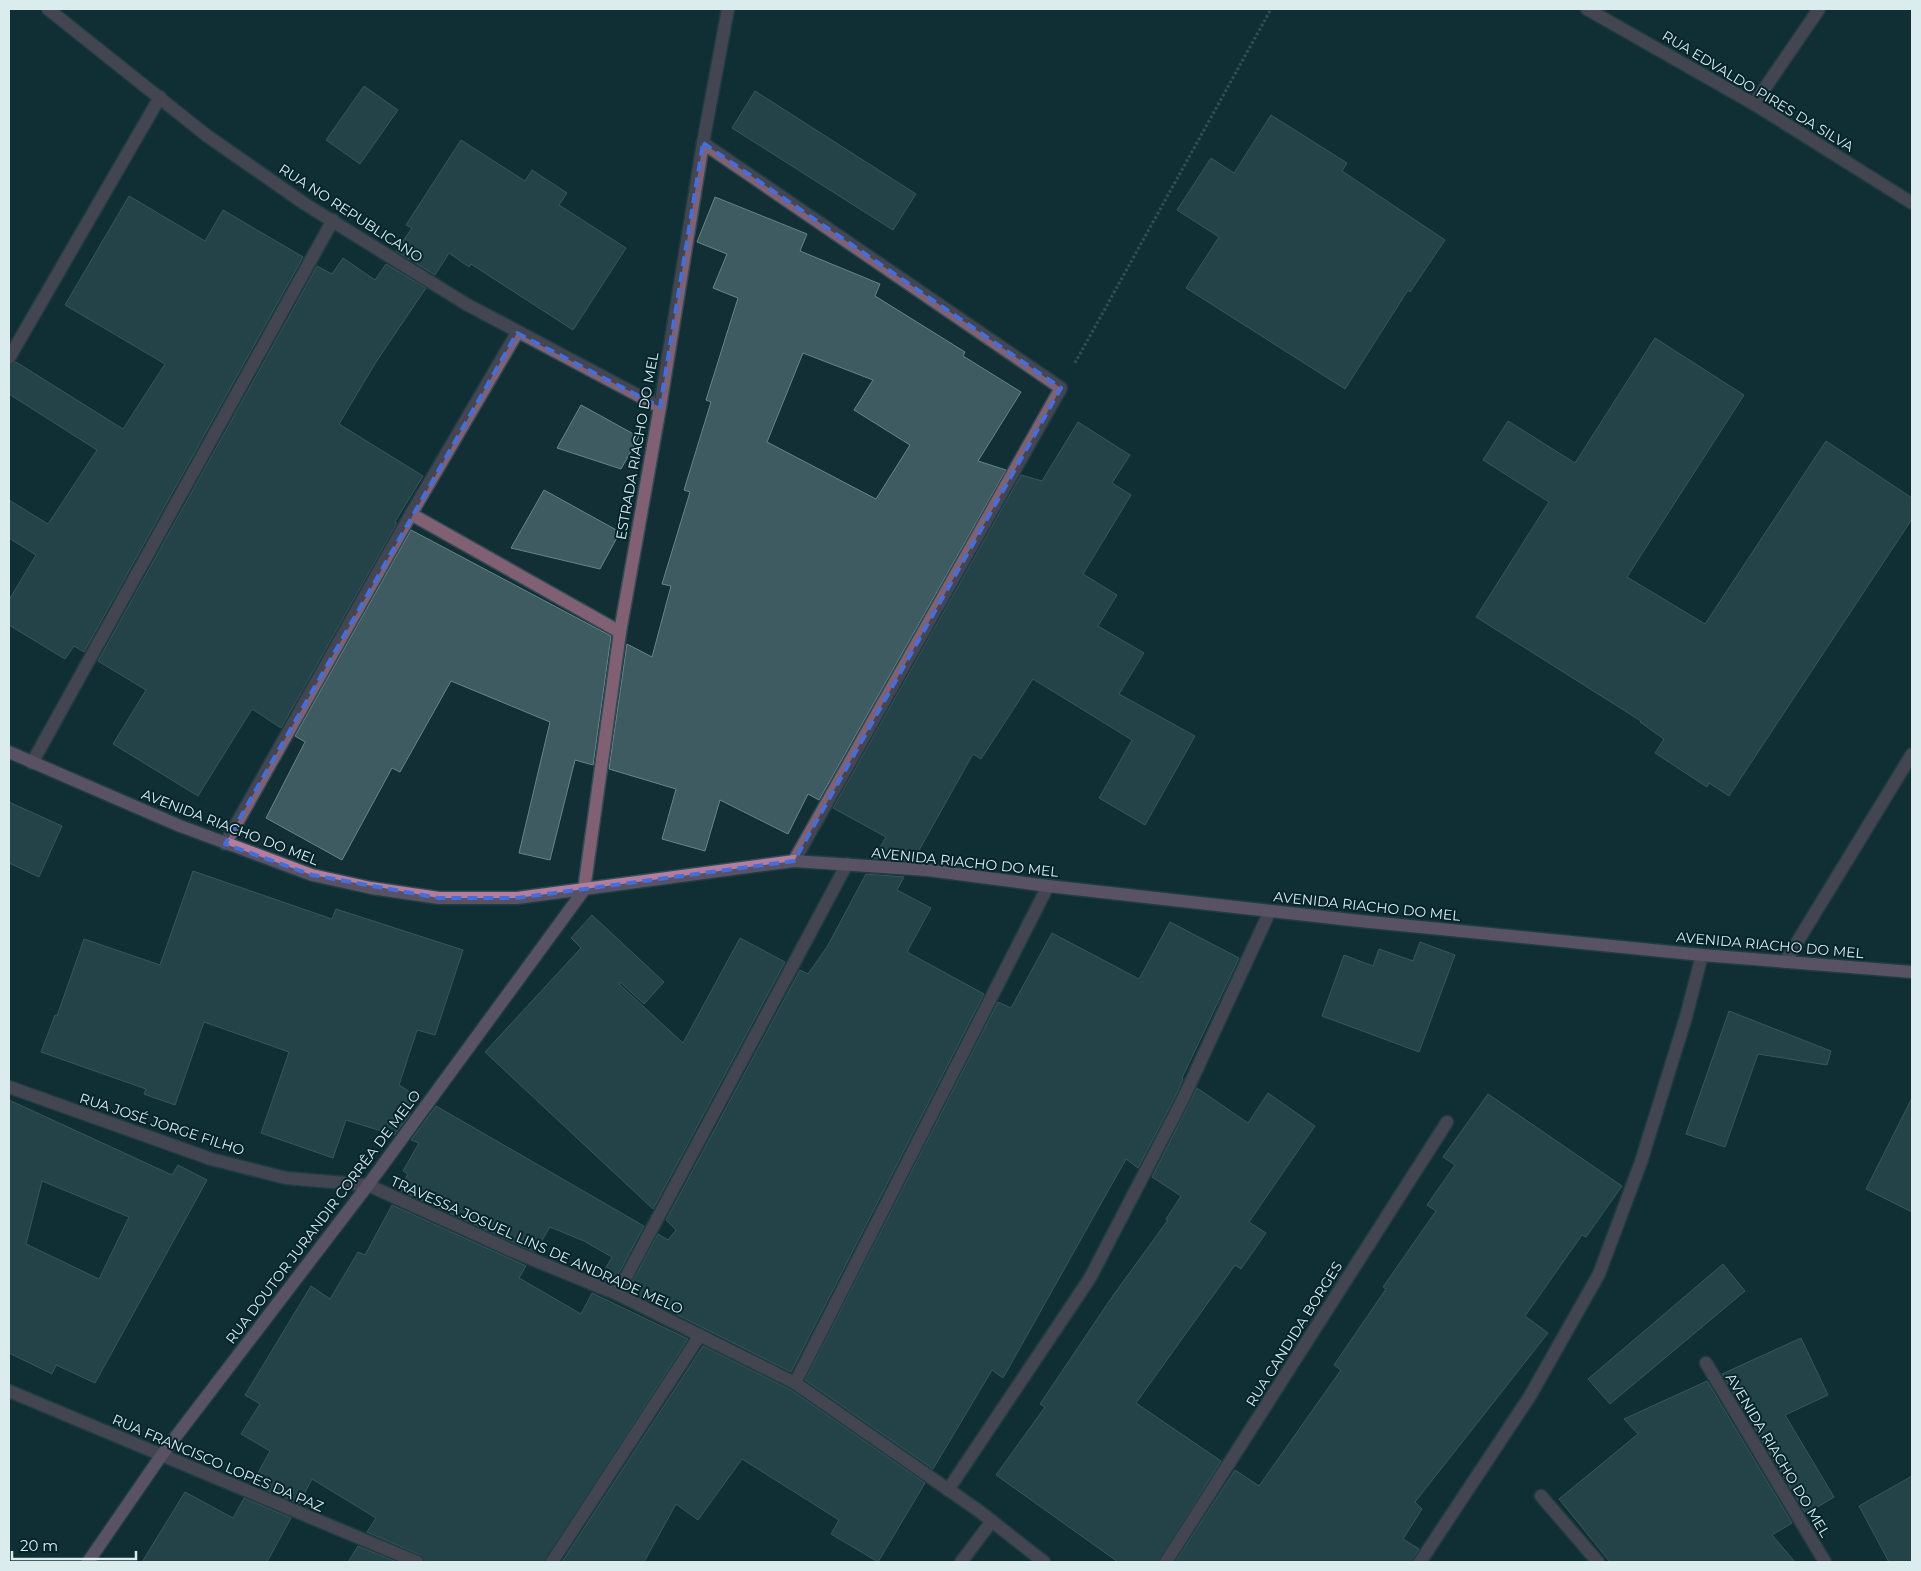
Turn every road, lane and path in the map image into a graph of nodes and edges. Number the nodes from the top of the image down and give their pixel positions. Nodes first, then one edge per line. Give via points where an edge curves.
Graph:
1 (48, 9) edge
2 (728, 9) edge
3 (1271, 9) edge
4 (1587, 9) edge
5 (1819, 9) edge
6 (160, 97) junction
7 (1754, 104) junction
8 (703, 143) junction
9 (1912, 203) edge
10 (333, 220) junction
11 (517, 333) junction
12 (9, 358) edge
13 (1061, 388) junction
14 (660, 407) junction
15 (411, 514) junction
16 (620, 632) junction
17 (9, 752) edge
18 (1912, 754) edge
19 (32, 763) junction
20 (225, 844) junction
21 (794, 861) junction
22 (847, 864) junction
23 (1048, 886) junction
24 (584, 890) junction
25 (1270, 911) junction
26 (1702, 955) junction
27 (1785, 962) junction
28 (1912, 972) edge
29 (9, 1087) edge
30 (1446, 1122) dead end
31 (368, 1185) junction
32 (617, 1294) junction
33 (700, 1335) junction
34 (1706, 1363) dead end
35 (795, 1383) junction
36 (9, 1391) edge
37 (161, 1456) junction
38 (948, 1490) junction
39 (1541, 1496) dead end
40 (992, 1521) junction
41 (88, 1562) edge
42 (416, 1562) edge
43 (552, 1562) edge
44 (961, 1562) edge
45 (1044, 1562) edge
46 (1166, 1562) edge
47 (1420, 1562) edge
48 (1598, 1562) edge
49 (1825, 1562) edge

1 - 6 street, RUA NO REPUBLICANO
2 - 8 street, ESTRADA RIACHO DO MEL
3 - 13 path
4 - 7 street, RUA EDVALDO PIRES DA SILVA
5 - 7 street
6 - 10 street, RUA NO REPUBLICANO via 206,135
6 - 12 street
7 - 9 street, RUA EDVALDO PIRES DA SILVA
8 - 13 street
8 - 14 street, ESTRADA RIACHO DO MEL
10 - 11 street, RUA NO REPUBLICANO
10 - 19 street
11 - 14 street, RUA NO REPUBLICANO
11 - 15 street
13 - 21 street
14 - 16 street, ESTRADA RIACHO DO MEL
15 - 16 street
15 - 20 street
16 - 24 street, ESTRADA RIACHO DO MEL
17 - 19 street, AVENIDA RIACHO DO MEL
18 - 27 street
19 - 20 street, AVENIDA RIACHO DO MEL
20 - 24 street, AVENIDA RIACHO DO MEL via 312,875 439,898 517,898
21 - 22 street, AVENIDA RIACHO DO MEL
21 - 24 street, AVENIDA RIACHO DO MEL
22 - 23 street, AVENIDA RIACHO DO MEL via 928,870
22 - 32 street
23 - 25 street, AVENIDA RIACHO DO MEL
23 - 35 street
24 - 31 street, RUA DOUTOR JURANDIR CORRÊA DE MELO
25 - 26 street, AVENIDA RIACHO DO MEL
25 - 38 street via 1182,1098 1090,1278
26 - 27 street, AVENIDA RIACHO DO MEL
26 - 47 street via 1641,1162 1599,1274 1530,1396
27 - 28 street, AVENIDA RIACHO DO MEL
29 - 31 street, RUA JOSÉ JORGE FILHO via 211,1159 286,1178
30 - 46 street, RUA CANDIDA BORGES
31 - 32 street, TRAVESSA JOSUEL LINS DE ANDRADE MELO
31 - 37 street, RUA DOUTOR JURANDIR CORRÊA DE MELO
32 - 33 street, TRAVESSA JOSUEL LINS DE ANDRADE MELO
33 - 35 street, TRAVESSA JOSUEL LINS DE ANDRADE MELO
33 - 43 street
34 - 49 street, AVENIDA RIACHO DO MEL
35 - 38 street, TRAVESSA JOSUEL LINS DE ANDRADE MELO
36 - 37 street, RUA FRANCISCO LOPES DA PAZ
37 - 41 street, RUA DOUTOR JURANDIR CORRÊA DE MELO
37 - 42 street, RUA FRANCISCO LOPES DA PAZ
38 - 40 street, TRAVESSA JOSUEL LINS DE ANDRADE MELO
39 - 48 street
40 - 44 street
40 - 45 street, TRAVESSA JOSUEL LINS DE ANDRADE MELO

